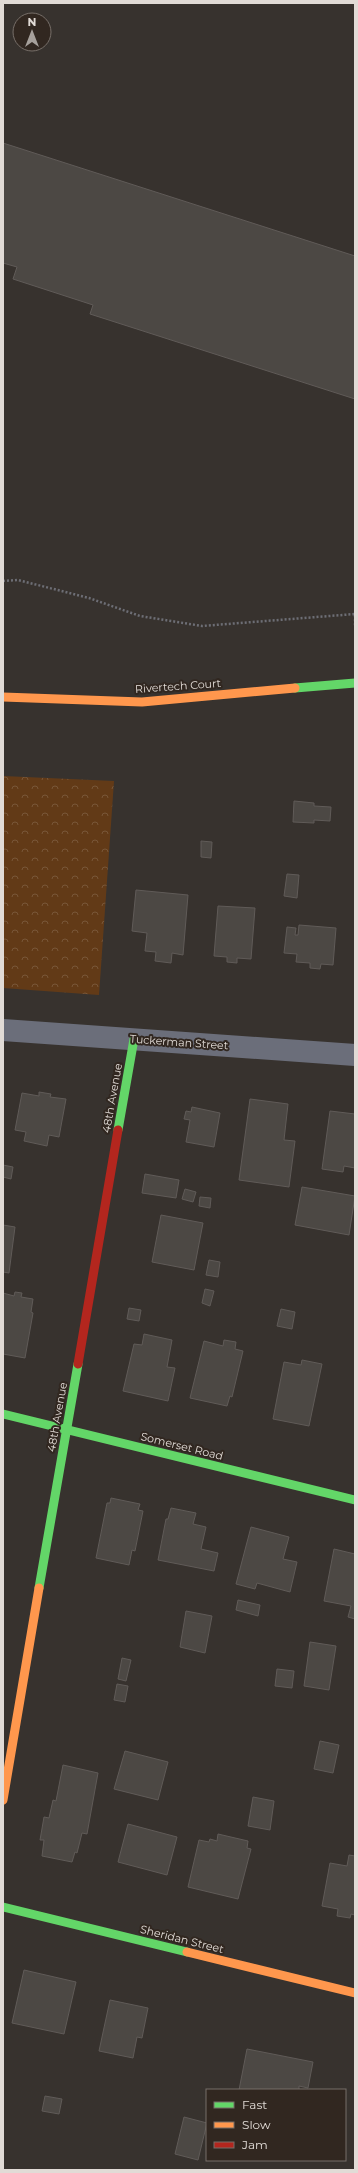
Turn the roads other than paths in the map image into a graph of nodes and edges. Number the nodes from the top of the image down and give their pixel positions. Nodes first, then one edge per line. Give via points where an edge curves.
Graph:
1 (355, 683) edge
2 (3, 697) edge
3 (3, 1030) edge
4 (134, 1039) junction
5 (355, 1054) edge
6 (3, 1414) edge
7 (67, 1430) junction
8 (355, 1500) edge
9 (3, 1800) edge
10 (3, 1907) edge
11 (355, 1994) edge

1 - 2 street, Rivertech Court via 142,702
3 - 4 street, Tuckerman Street
4 - 5 street, Tuckerman Street
4 - 7 street, 48th Avenue
6 - 7 street, Somerset Road
7 - 8 street, Somerset Road
7 - 9 street, 48th Avenue
10 - 11 street, Sheridan Street

